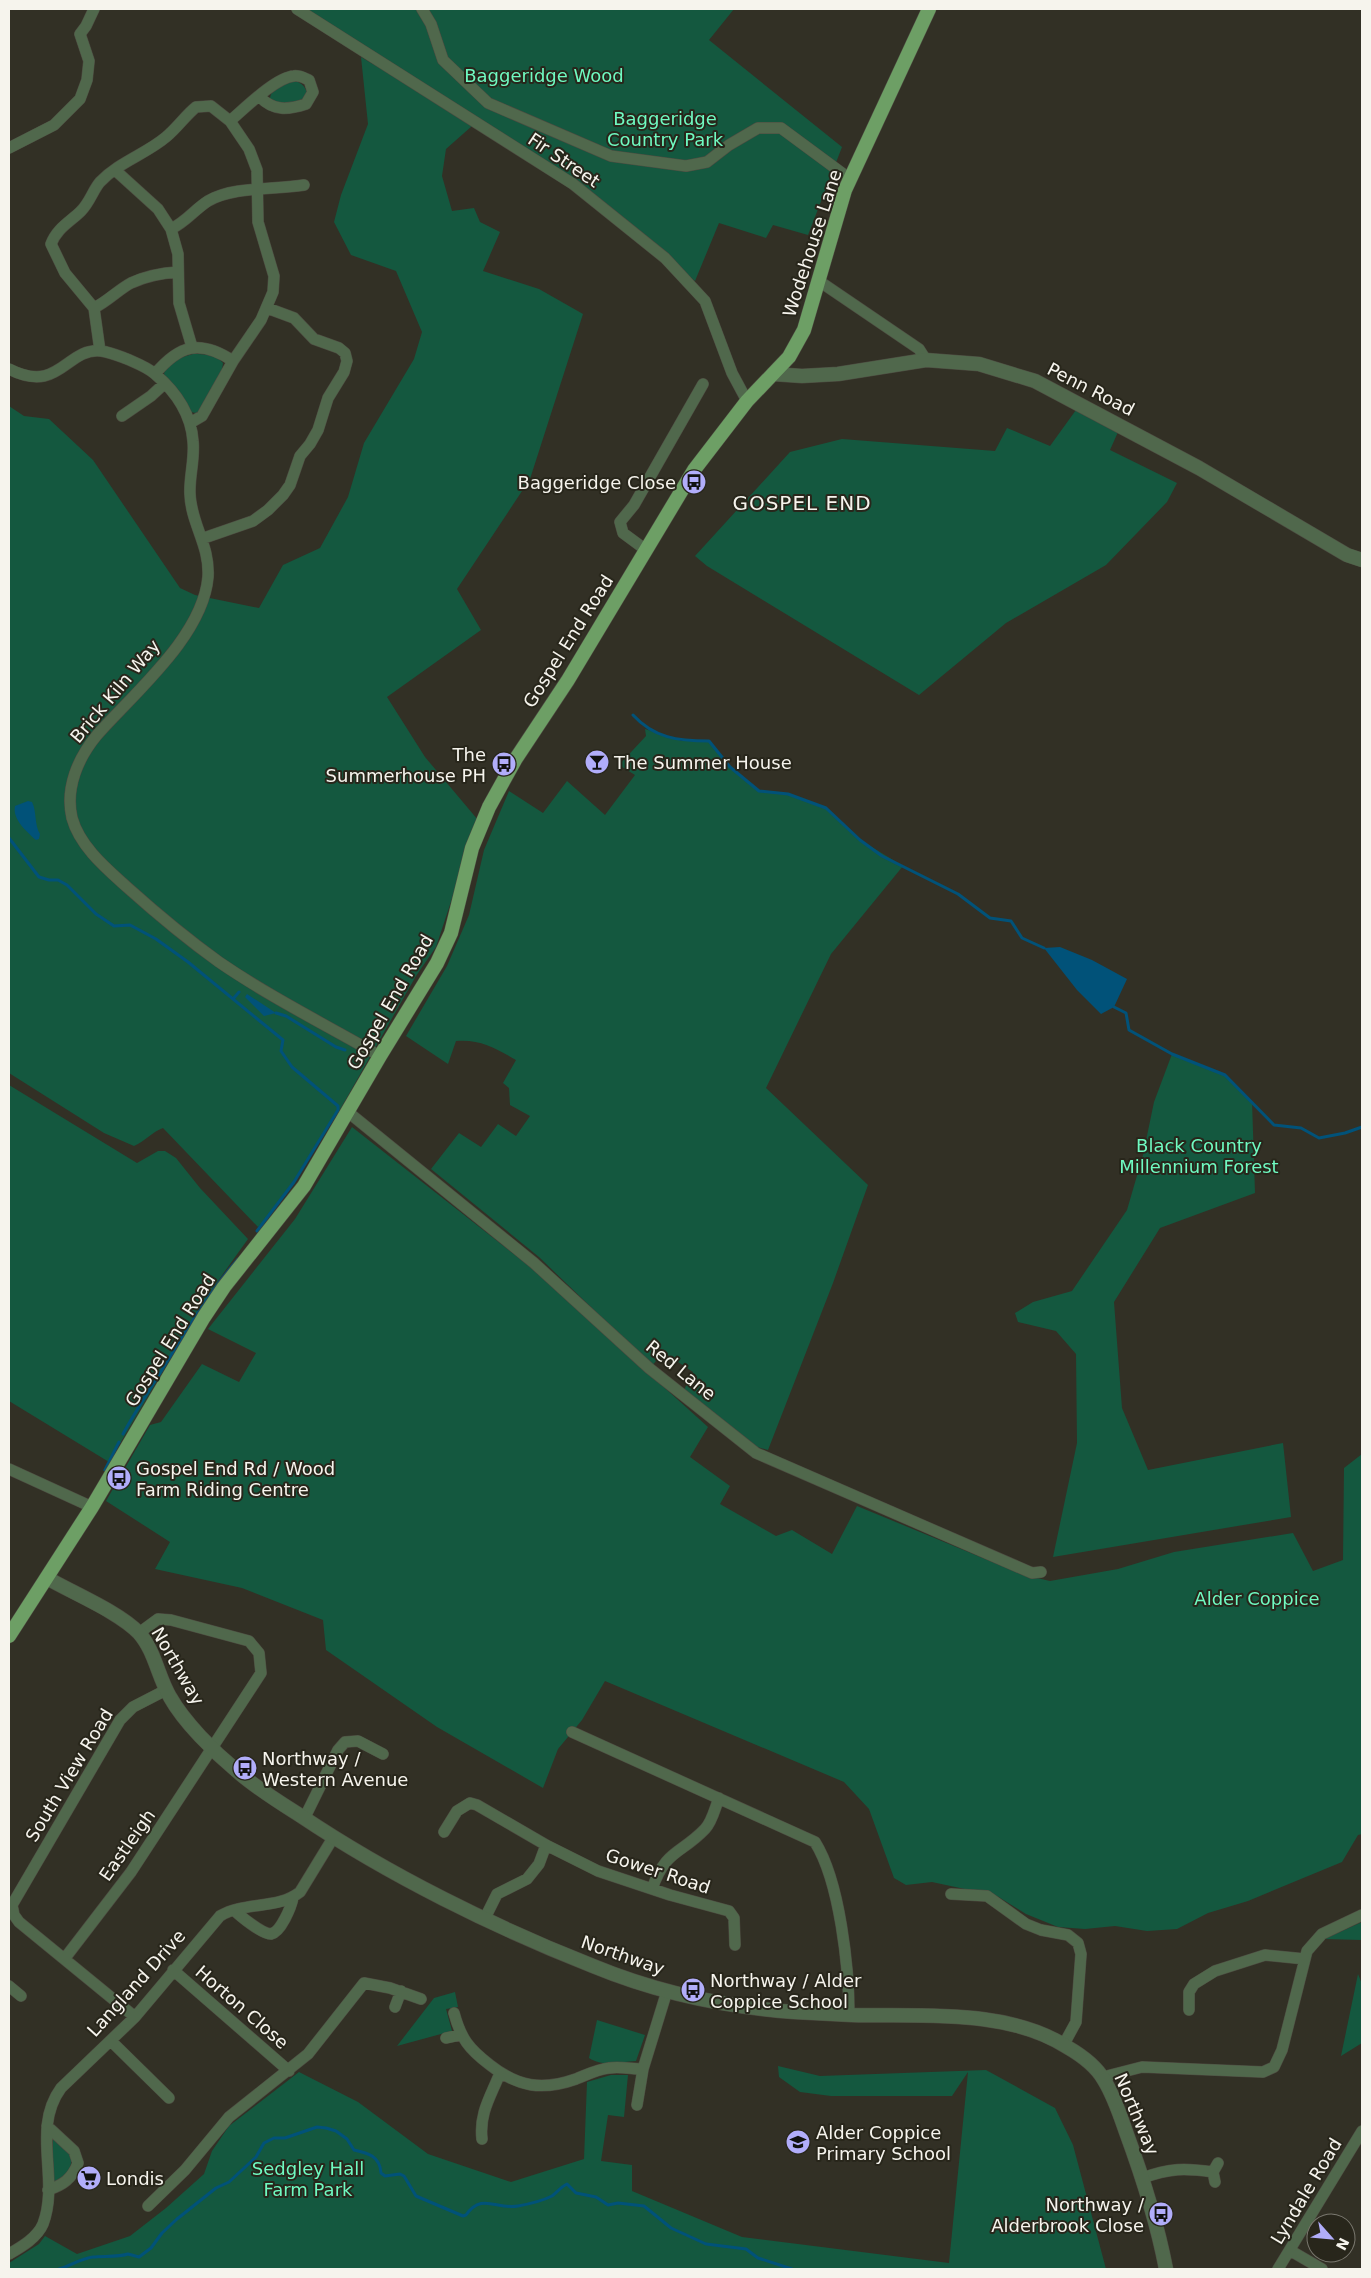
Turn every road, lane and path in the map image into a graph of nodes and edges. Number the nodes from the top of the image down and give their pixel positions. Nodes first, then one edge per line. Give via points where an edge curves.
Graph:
1 (94, 9) edge
2 (297, 9) edge
3 (422, 9) edge
4 (929, 9) edge
5 (260, 97) dead end
6 (230, 121) junction
7 (9, 148) edge
8 (116, 170) junction
9 (850, 179) junction
10 (304, 185) dead end
11 (259, 189) junction
12 (171, 229) junction
13 (178, 272) junction
14 (818, 281) junction
15 (94, 308) junction
16 (267, 308) junction
17 (192, 347) junction
18 (100, 350) junction
19 (926, 360) junction
20 (232, 361) junction
21 (9, 369) edge
22 (154, 374) junction
23 (773, 374) junction
24 (164, 384) junction
25 (704, 384) dead end
26 (747, 400) junction
27 (122, 416) dead end
28 (190, 423) junction
29 (204, 538) junction
30 (646, 550) junction
31 (1362, 560) edge
32 (380, 1056) junction
33 (348, 1112) junction
34 (9, 1469) edge
35 (92, 1507) junction
36 (1041, 1572) dead end
37 (47, 1578) junction
38 (139, 1633) junction
39 (9, 1636) edge
40 (166, 1690) junction
41 (572, 1732) dead end
42 (214, 1748) junction
43 (383, 1754) dead end
44 (719, 1798) junction
45 (304, 1818) junction
46 (444, 1832) dead end
47 (333, 1838) junction
48 (546, 1845) junction
49 (652, 1889) junction
50 (951, 1894) dead end
51 (293, 1898) junction
52 (234, 1910) junction
53 (1362, 1915) edge
54 (485, 1918) junction
55 (735, 1945) dead end
56 (65, 1958) junction
57 (1305, 1959) junction
58 (173, 1970) junction
59 (369, 1971) dead end
60 (367, 1983) junction
61 (9, 1987) edge
62 (667, 1990) junction
63 (401, 1991) junction
64 (21, 1996) dead end
65 (421, 1999) dead end
66 (395, 2007) dead end
67 (1189, 2010) dead end
68 (454, 2014) dead end
69 (850, 2015) junction
70 (135, 2017) junction
71 (460, 2035) junction
72 (446, 2038) dead end
73 (111, 2041) junction
74 (1064, 2044) junction
75 (643, 2069) junction
76 (289, 2070) junction
77 (500, 2073) junction
78 (1103, 2077) junction
79 (168, 2098) dead end
80 (637, 2105) dead end
81 (47, 2126) junction
82 (1362, 2131) edge
83 (482, 2139) dead end
84 (1215, 2172) dead end
85 (1143, 2178) junction
86 (48, 2190) junction
87 (148, 2206) dead end
88 (1291, 2251) junction
89 (9, 2254) edge
90 (1166, 2269) edge
91 (1278, 2269) edge
92 (1322, 2269) edge

1 - 7 street via 80,34 89,61 80,99 54,124
2 - 26 street, Fir Street via 574,184 665,258 705,300 732,373
3 - 9 street via 432,24 443,60 488,102 610,156 686,166 707,162 758,128 781,128
4 - 9 main road, Wodehouse Lane
5 - 6 street
6 - 8 street via 211,106 196,107 150,150
6 - 11 street via 249,149 257,170
8 - 12 street via 158,209
8 - 15 street via 99,183 81,211 56,232 51,244 65,274
9 - 14 main road, Wodehouse Lane
10 - 11 street
11 - 12 street via 222,195
11 - 16 street via 258,222 274,276
12 - 13 street via 178,254
13 - 15 street via 158,273 130,284
13 - 17 street via 179,303
14 - 19 street via 919,349
14 - 23 main road, Wodehouse Lane via 804,330 789,357
15 - 18 street
16 - 20 street
16 - 29 street via 294,318 314,339 339,348 347,361 344,372 325,404 318,430 300,456 283,495 253,521
17 - 20 street via 218,352
17 - 22 street via 165,362
18 - 21 street via 84,354 41,378 23,376
18 - 22 street, Brick Kiln Way
19 - 23 street, Penn Road via 838,374
19 - 31 street, Penn Road via 979,364 1035,381 1199,468 1347,555
20 - 28 street via 207,409
22 - 24 street, Brick Kiln Way
23 - 26 main road, Gospel End Road
24 - 27 street
24 - 28 street, Brick Kiln Way via 180,400
25 - 30 street via 634,505 620,522 623,533
26 - 30 main road, Gospel End Road via 694,470
28 - 29 street, Brick Kiln Way via 194,442 190,495 195,519
29 - 32 street, Brick Kiln Way via 208,576 197,612 151,681 95,738 78,763 70,790 72,819 85,845 99,860 188,938 253,984
30 - 32 main road, Gospel End Road via 489,806 472,848 451,933 437,964
32 - 33 main road, Gospel End Road
33 - 35 main road, Gospel End Road via 304,1186 204,1317
33 - 36 street, Red Lane via 534,1263 649,1368 756,1453 1032,1573
34 - 35 street
35 - 37 main road, Gospel End Road
37 - 38 street, Northway via 123,1620
37 - 39 main road, Gospel End Road
38 - 40 street, Northway
38 - 42 street, Eastleigh via 158,1618 170,1620 249,1641 259,1654 261,1673 258,1681
40 - 42 street, Northway via 179,1712
40 - 56 street, South View Road via 133,1707 120,1720 12,1905 19,1922
41 - 44 street
42 - 45 street, Northway via 260,1789
42 - 56 street, Eastleigh via 131,1872
43 - 45 street via 358,1741 345,1742
44 - 49 street via 708,1825 662,1865
44 - 69 street via 802,1834 819,1848 834,1891 847,1962
45 - 47 street, Northway
46 - 48 street, Gower Road via 457,1810 470,1803
47 - 51 street
47 - 54 street, Northway
48 - 49 street, Gower Road via 598,1871
48 - 54 street via 539,1864 527,1879 497,1894
49 - 55 street, Gower Road via 729,1911 734,1918
50 - 74 street via 987,1896 1026,1924 1068,1935 1078,1943 1081,1954 1076,2022
51 - 52 street, Langland Drive
51 - 52 street via 291,1909 273,1933 268,1934
52 - 58 street, Langland Drive via 220,1916
53 - 57 street via 1322,1934 1312,1943
54 - 62 street, Northway via 593,1967
56 - 70 street, South View Road
57 - 67 street via 1265,1955 1215,1972 1194,1984
57 - 78 street via 1282,2050 1274,2067 1263,2072 1142,2067
58 - 70 street, Langland Drive
58 - 76 street, Horton Close
59 - 60 street
60 - 63 street
60 - 76 street, Horton Close via 308,2054
61 - 64 street
62 - 69 street, Northway via 743,2006
62 - 75 street
63 - 65 street
63 - 66 street
68 - 71 street
69 - 74 street, Northway via 912,2014 994,2021 1016,2025
70 - 73 street, Langland Drive
71 - 72 street
71 - 77 street via 473,2052
73 - 79 street
73 - 81 street, Langland Drive via 61,2088 53,2099
74 - 78 street, Northway
75 - 77 street via 609,2068 543,2087 521,2084
75 - 80 street
76 - 87 street, Horton Close via 229,2118 185,2170
77 - 83 street via 484,2109 480,2124
78 - 85 street, Northway
81 - 86 street, Langland Drive
81 - 86 street via 74,2151 78,2163 68,2181
82 - 88 street, Lyndale Road
84 - 85 street via 1183,2168 1160,2171
85 - 90 street, Northway
86 - 89 street, Langland Drive via 43,2225 33,2238
88 - 91 street, Lyndale Road
88 - 92 street

